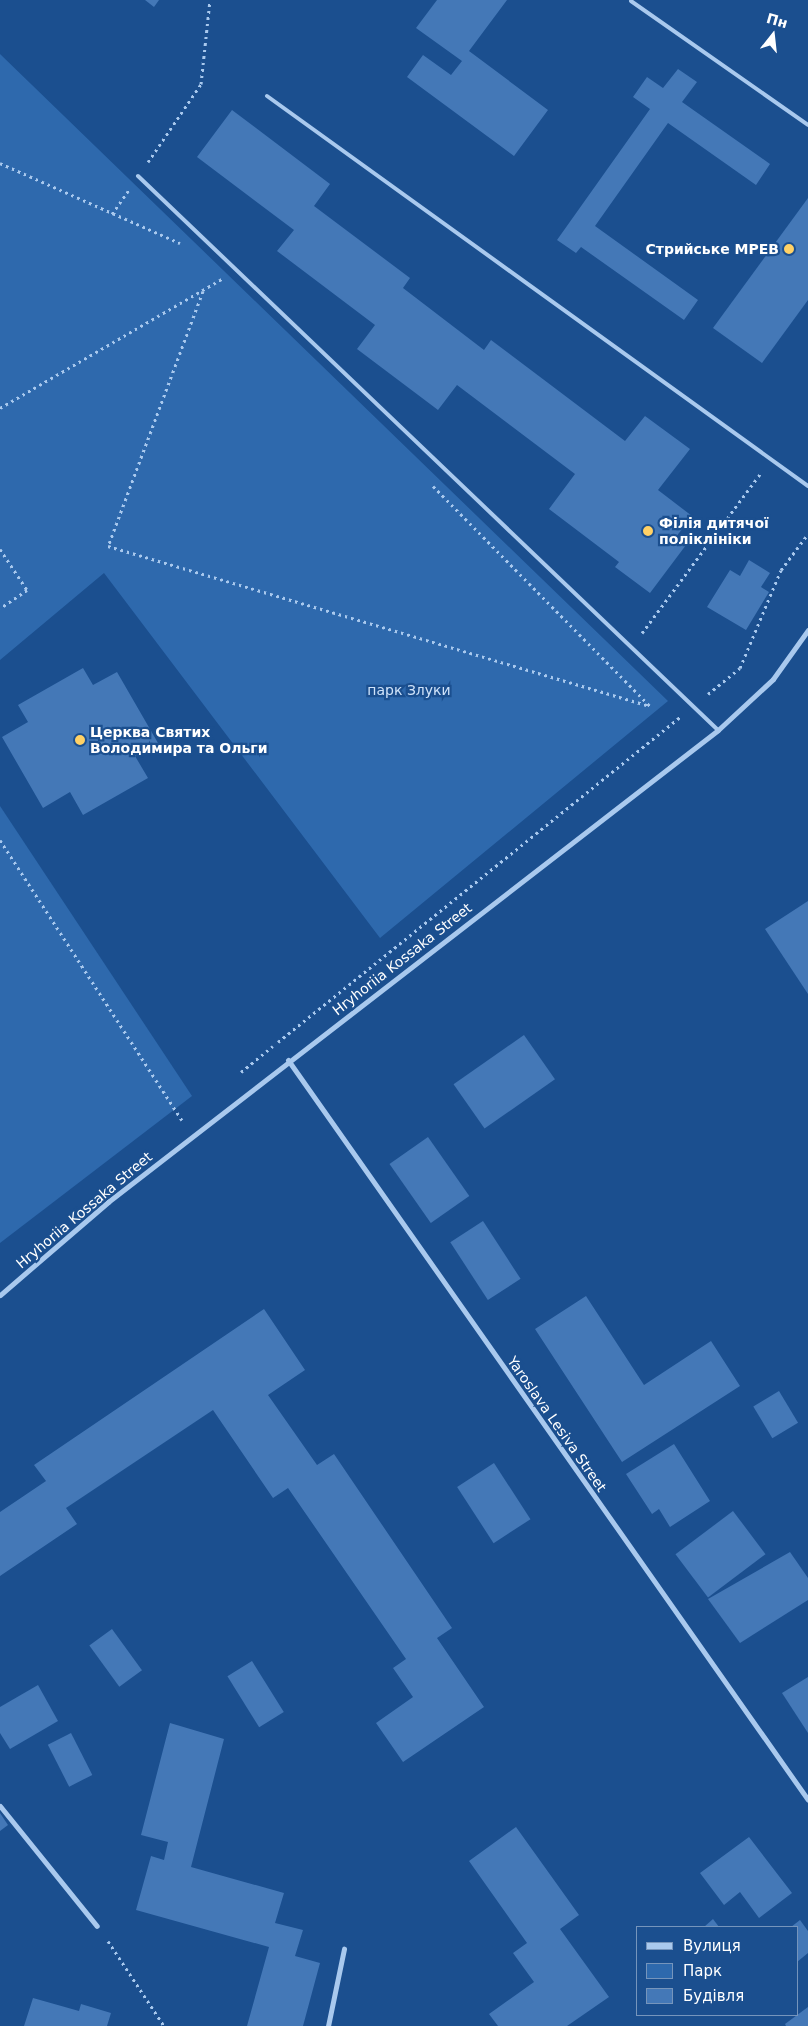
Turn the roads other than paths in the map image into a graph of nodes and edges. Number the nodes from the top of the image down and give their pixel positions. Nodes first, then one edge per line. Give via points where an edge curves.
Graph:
1 (631, 1) edge
2 (267, 96) dead end
3 (808, 125) edge
4 (138, 176) road end
5 (808, 486) edge
6 (808, 630) edge
7 (718, 730) junction
8 (288, 1060) junction
9 (0, 1295) edge
10 (808, 1800) edge
11 (0, 1806) edge
12 (98, 1926) road end
13 (344, 1949) dead end
14 (328, 2026) edge

1 - 3 lane
2 - 5 lane
4 - 7 lane
6 - 7 street, Hryhoriia Kossaka Street via 773,679
7 - 8 street, Hryhoriia Kossaka Street
8 - 9 street, Hryhoriia Kossaka Street via 108,1202
8 - 10 street, Yaroslava Lesiva Street
11 - 12 street
13 - 14 street

